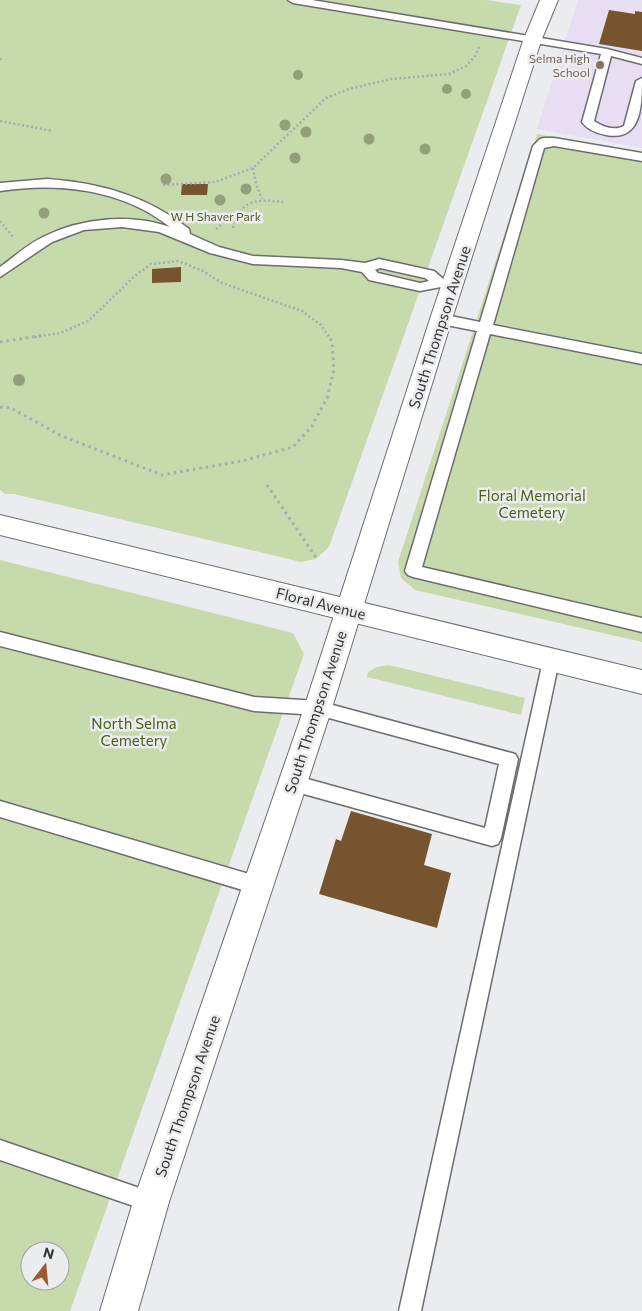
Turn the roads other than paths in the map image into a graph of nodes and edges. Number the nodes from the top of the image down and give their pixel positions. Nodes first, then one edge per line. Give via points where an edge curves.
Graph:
1 (293, 0) edge
2 (549, 0) edge
3 (532, 41) junction
4 (607, 52) junction
5 (642, 61) edge
6 (642, 81) edge
7 (642, 157) edge
8 (0, 187) edge
9 (192, 239) junction
10 (0, 273) edge
11 (447, 284) junction
12 (440, 319) junction
13 (486, 328) junction
14 (642, 359) edge
15 (0, 525) edge
16 (348, 610) junction
17 (642, 626) edge
18 (0, 639) edge
19 (551, 661) junction
20 (642, 682) edge
21 (318, 708) junction
22 (293, 783) junction
23 (0, 809) edge
24 (259, 886) junction
25 (0, 1150) edge
26 (151, 1202) junction
27 (119, 1311) edge
28 (410, 1311) edge

1 - 3 lane
2 - 3 street, South Thompson Avenue
3 - 4 lane
3 - 11 street, South Thompson Avenue
4 - 5 lane
4 - 6 lane via 588,122 592,127 615,132 630,128
7 - 13 lane via 554,142 538,146
8 - 9 lane via 51,182 112,193 160,214
9 - 10 lane via 139,224 82,226 48,239
9 - 11 lane via 214,250 253,260 340,264 366,268 374,277 420,287
11 - 12 street, South Thompson Avenue
12 - 13 lane
12 - 16 street, South Thompson Avenue
13 - 14 lane
13 - 17 lane via 413,571
15 - 16 street, Floral Avenue
16 - 19 street, Floral Avenue
16 - 21 street, South Thompson Avenue
18 - 21 lane via 254,704
19 - 20 street, Floral Avenue
19 - 28 lane
21 - 22 street, South Thompson Avenue
21 - 22 lane via 509,758 492,838
22 - 24 street, South Thompson Avenue
23 - 24 lane
24 - 26 street, South Thompson Avenue
25 - 26 lane
26 - 27 street, South Thompson Avenue

